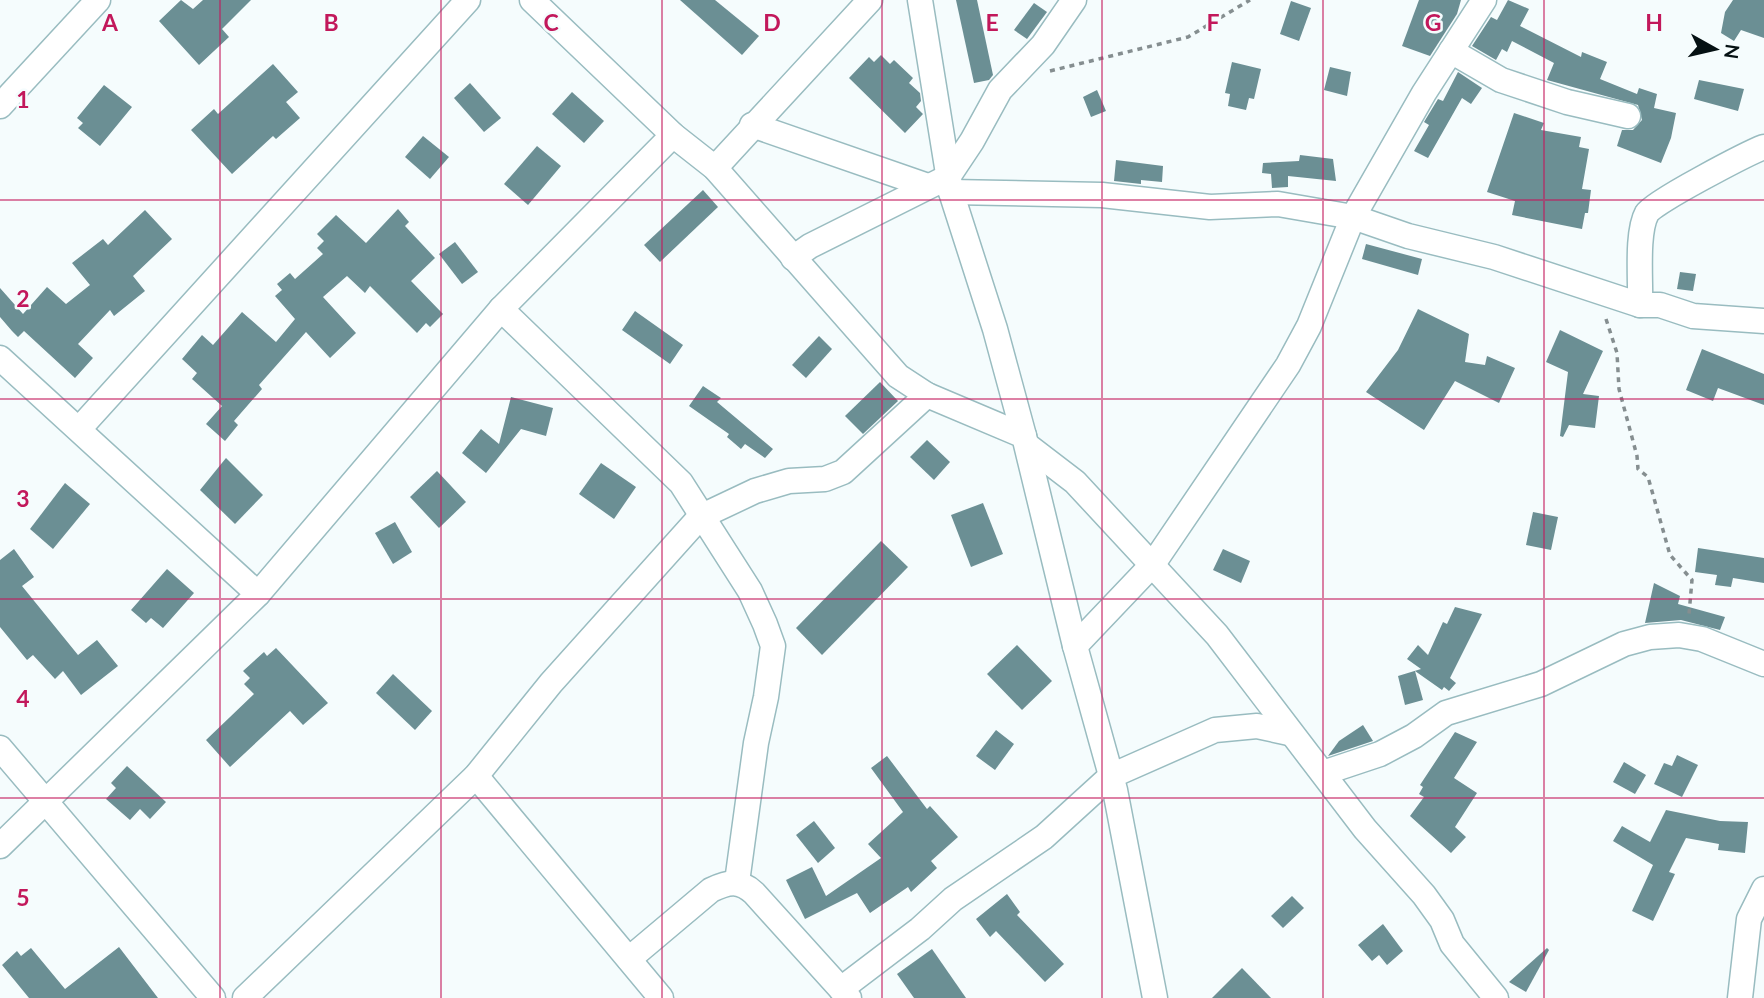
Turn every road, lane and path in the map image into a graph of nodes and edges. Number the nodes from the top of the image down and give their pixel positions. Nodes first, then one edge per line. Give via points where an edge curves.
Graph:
1 (98, 0) edge
2 (468, 0) edge
3 (533, 0) edge
4 (870, 0) edge
5 (920, 0) edge
6 (1074, 0) edge
7 (1250, 0) edge
8 (1484, 0) edge
9 (1451, 51) junction
10 (1049, 71) dead end
11 (0, 106) edge
12 (1628, 116) dead end
13 (752, 125) junction
14 (673, 135) junction
15 (1764, 147) edge
16 (715, 168) junction
17 (942, 185) junction
18 (1353, 217) junction
19 (793, 258) junction
20 (1594, 291) junction
21 (1640, 305) junction
22 (501, 309) junction
23 (1764, 321) edge
24 (0, 358) edge
25 (927, 395) junction
26 (80, 428) junction
27 (1026, 441) junction
28 (700, 517) junction
29 (1153, 564) junction
30 (258, 594) junction
31 (1679, 635) junction
32 (1075, 646) junction
33 (1764, 664) edge
34 (1289, 733) junction
35 (0, 748) edge
36 (1323, 773) junction
37 (476, 776) junction
38 (1111, 776) junction
39 (46, 802) junction
40 (0, 846) edge
41 (737, 882) junction
42 (1764, 889) edge
43 (629, 959) junction
44 (845, 994) edge
45 (213, 998) edge
46 (245, 998) edge
47 (661, 998) edge
48 (1155, 998) edge
49 (1496, 998) edge
50 (1740, 998) edge

1 - 11 street
2 - 26 street
3 - 14 street
4 - 13 street
5 - 17 street
6 - 17 street via 1043,45 1000,90
7 - 10 path via 1188,37
8 - 9 street
9 - 12 street via 1501,80
9 - 18 street
13 - 16 street
13 - 17 street
14 - 16 street
14 - 22 street
15 - 21 street via 1647,211 1642,227
16 - 19 street
17 - 18 street via 1210,207 1278,204
17 - 19 street
17 - 27 street via 995,329
18 - 20 street
18 - 29 street via 1309,326 1288,365
19 - 25 street via 898,376
20 - 21 street
20 - 31 path via 1614,339 1619,389 1637,469 1648,477 1670,555 1692,580 1692,604
21 - 23 street via 1660,305 1693,316
22 - 28 street via 681,483
22 - 30 street
24 - 26 street
25 - 27 street
25 - 28 street via 844,472 755,491
26 - 30 street
27 - 29 street via 1075,482
27 - 32 street
28 - 37 street via 551,683
28 - 41 street via 750,591 773,646
29 - 32 street
29 - 34 street via 1217,635
30 - 39 street
31 - 33 street via 1702,639
31 - 36 street via 1623,644 1541,684 1446,713 1380,754
32 - 38 street
34 - 36 street
34 - 38 street via 1257,726 1215,730
35 - 39 street
36 - 49 street via 1424,895 1452,944
37 - 43 street
37 - 46 street
38 - 44 street via 1044,837 953,899
38 - 48 street
39 - 40 street
39 - 45 street
41 - 43 street via 711,890
41 - 44 street via 754,892
42 - 50 street via 1749,919
43 - 47 street

